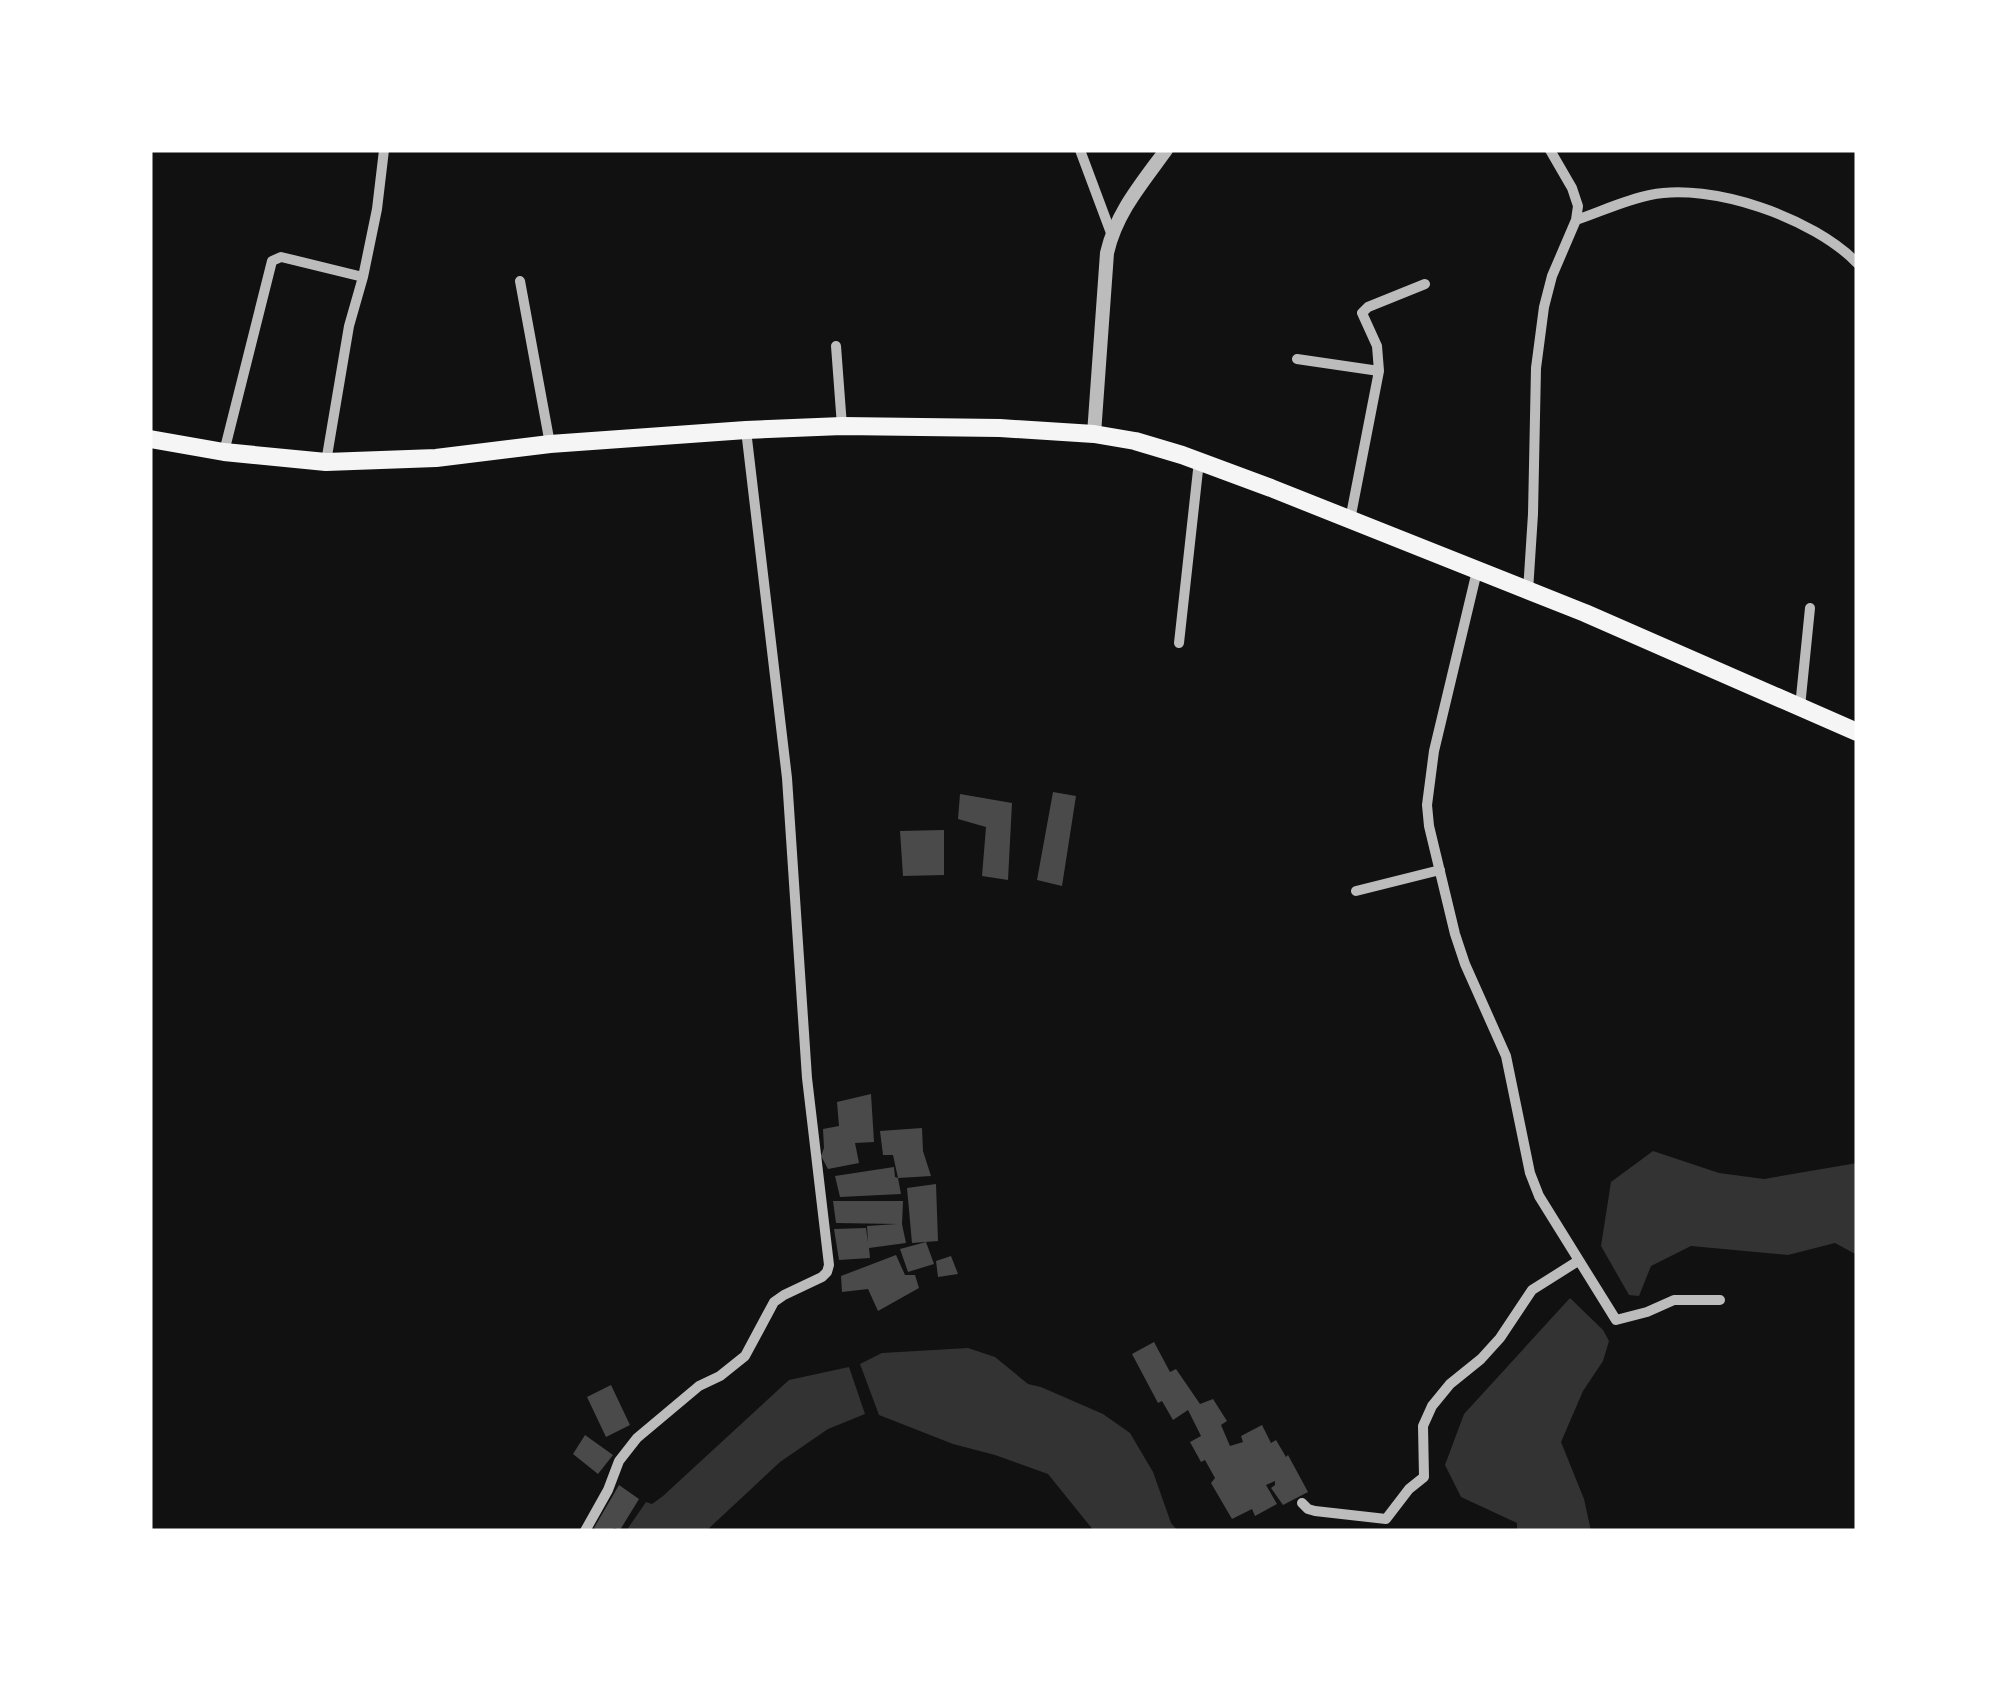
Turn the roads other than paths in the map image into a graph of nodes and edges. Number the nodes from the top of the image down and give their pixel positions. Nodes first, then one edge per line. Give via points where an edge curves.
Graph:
1 (384, 150) edge
2 (1080, 150) edge
3 (1166, 150) edge
4 (1550, 150) edge
5 (1576, 220) junction
6 (1111, 233) junction
7 (1857, 263) edge
8 (363, 276) junction
9 (520, 281) dead end
10 (1424, 284) dead end
11 (836, 346) dead end
12 (1297, 359) dead end
13 (1379, 371) junction
14 (842, 426) junction
15 (746, 430) junction
16 (1094, 434) junction
17 (150, 439) edge
18 (550, 444) junction
19 (224, 452) junction
20 (326, 462) junction
21 (1199, 462) junction
22 (1350, 520) junction
23 (1477, 571) junction
24 (1528, 591) junction
25 (1810, 608) dead end
26 (1179, 643) dead end
27 (1800, 707) junction
28 (1857, 732) edge
29 (1440, 870) junction
30 (1356, 891) dead end
31 (1578, 1260) junction
32 (1720, 1300) dead end
33 (1302, 1503) dead end
34 (585, 1531) edge

1 - 8 street
2 - 6 street
3 - 6 street
4 - 5 street via 1577,200
5 - 7 street via 1650,195 1717,196 1824,236
5 - 24 street via 1552,276 1536,368
6 - 16 street
8 - 19 street via 280,257 272,261
8 - 20 street
9 - 18 street
10 - 13 street via 1362,313 1377,346
11 - 14 street
12 - 13 street
13 - 22 street
14 - 15 main road
14 - 16 main road
15 - 18 main road
15 - 34 street via 787,778 807,1078 829,1265 822,1277 774,1302 745,1356 636,1438
16 - 21 main road
17 - 19 main road
18 - 20 main road
19 - 20 main road
21 - 22 main road
21 - 26 street
22 - 23 main road
23 - 24 main road
23 - 29 street via 1429,788 1429,826
24 - 27 main road
25 - 27 street
27 - 28 main road
29 - 30 street
29 - 31 street via 1465,964 1506,1056 1530,1174
31 - 32 street via 1616,1320 1674,1300
31 - 33 street via 1532,1290 1500,1338 1432,1406 1424,1426 1424,1476 1386,1518 1315,1511

